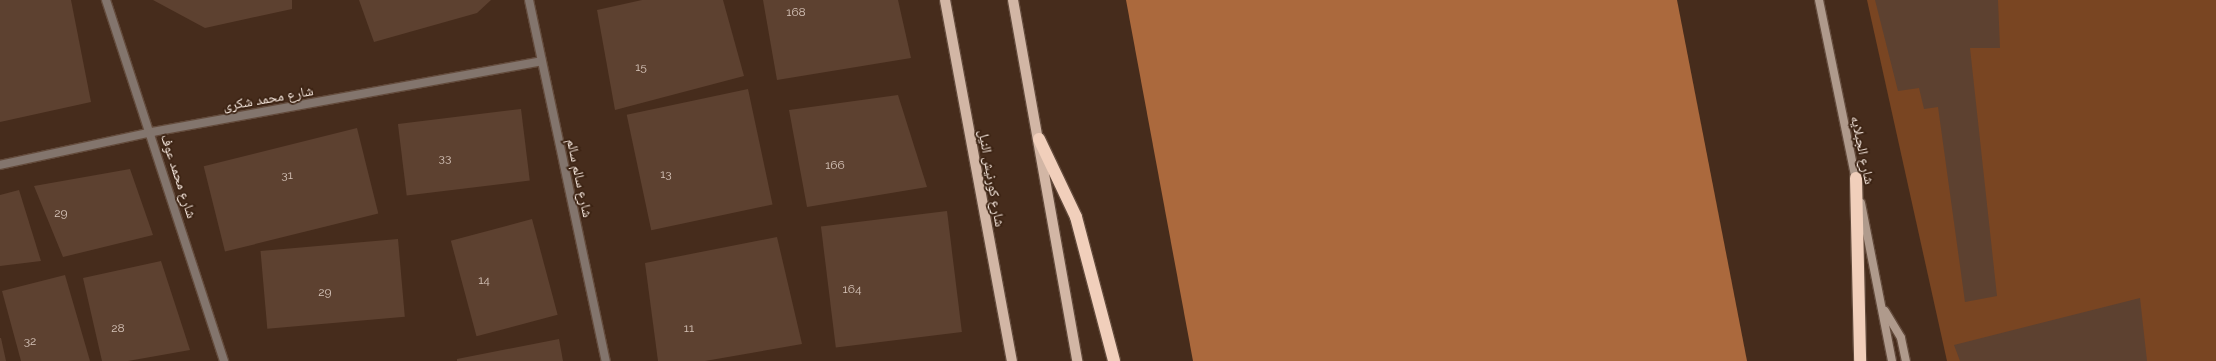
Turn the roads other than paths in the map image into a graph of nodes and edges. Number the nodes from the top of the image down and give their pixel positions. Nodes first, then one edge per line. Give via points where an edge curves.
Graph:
1 (106, 0) edge
2 (529, 0) edge
3 (945, 0) edge
4 (1013, 0) edge
5 (1819, 0) edge
6 (542, 61) junction
7 (152, 132) junction
8 (1038, 139) junction
9 (0, 165) edge
10 (1856, 178) junction
11 (1882, 305) junction
12 (224, 361) edge
13 (606, 361) edge
14 (1012, 361) edge
15 (1077, 361) edge
16 (1114, 361) edge
17 (1860, 361) edge
18 (1892, 361) edge
19 (1906, 361) edge

1 - 7 street, شارع محمد عوف
2 - 6 street, شارع سالم سالم
3 - 14 main road, شارع كورنيش النيل
4 - 8 main road
5 - 10 street, شارع الجبلايه
6 - 7 street, شارع محمد شكرى
6 - 13 street, شارع سالم سالم
7 - 9 street, شارع محمد شكرى
7 - 12 street, شارع محمد عوف
8 - 15 main road
8 - 16 highway via 1076,217
10 - 11 street, شارع الجبلايه
10 - 17 highway
11 - 18 street, شارع الجبلايه
11 - 19 street, شارع الجبلايه via 1901,338

